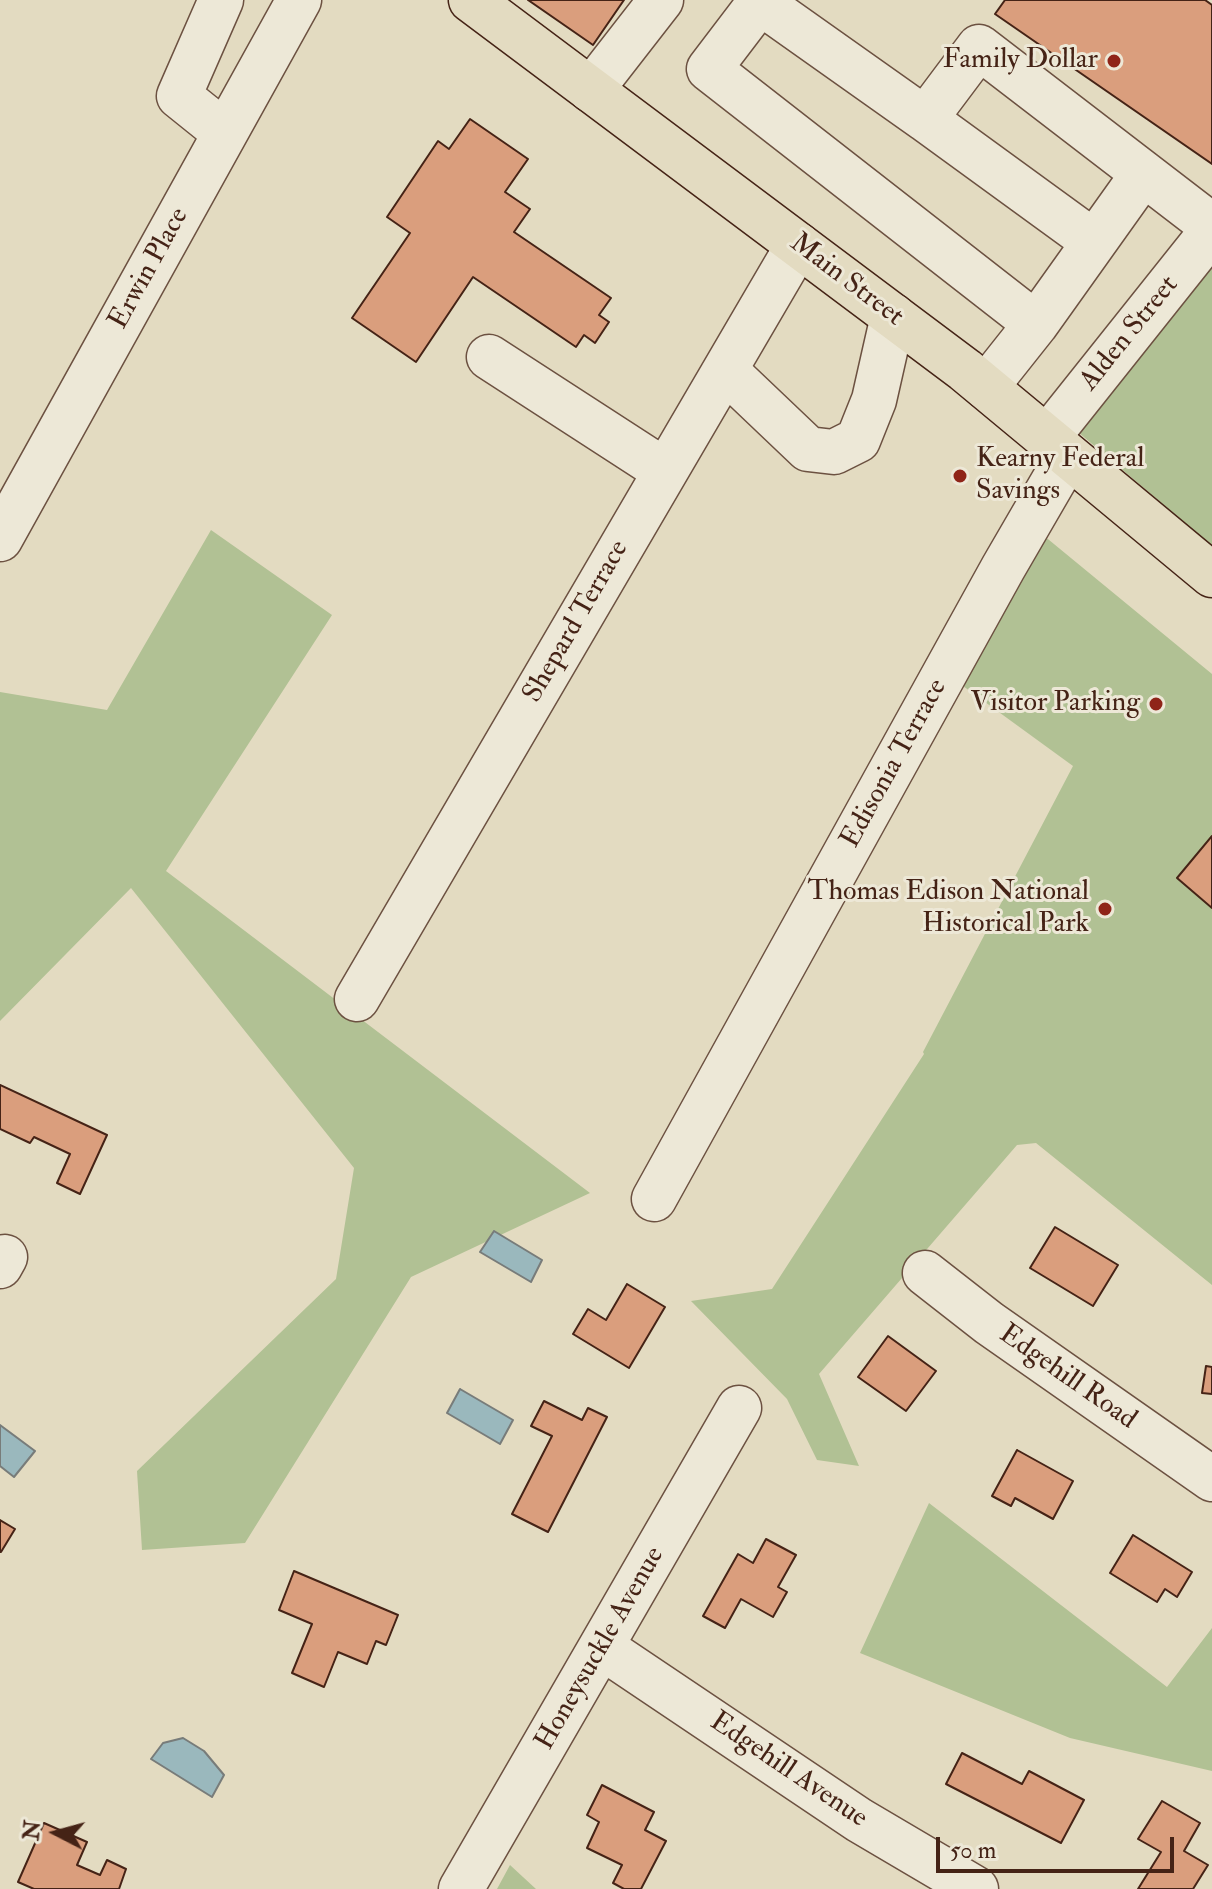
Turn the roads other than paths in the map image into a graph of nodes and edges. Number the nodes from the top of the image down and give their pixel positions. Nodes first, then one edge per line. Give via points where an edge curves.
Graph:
1 (221, 0) edge
2 (299, 0) edge
3 (471, 0) edge
4 (661, 0) edge
5 (759, 1) edge
6 (591, 90) junction
7 (925, 119) junction
8 (225, 133) junction
9 (1143, 174) junction
10 (1212, 228) edge
11 (1094, 242) junction
12 (798, 245) junction
13 (893, 316) junction
14 (1036, 324) junction
15 (489, 357) dead end
16 (725, 370) junction
17 (986, 387) junction
18 (1058, 447) junction
19 (665, 471) junction
20 (0, 539) edge
21 (1212, 575) edge
22 (357, 999) dead end
23 (654, 1199) dead end
24 (925, 1273) dead end
25 (739, 1408) dead end
26 (1212, 1479) edge
27 (603, 1648) junction
28 (461, 1889) edge
29 (976, 1889) edge

1 - 8 street via 179,96
2 - 8 street, Erwin Place
3 - 6 main road, Main Street
4 - 6 street
5 - 7 street
5 - 14 street via 709,69
6 - 12 main road, Main Street
7 - 9 street via 979,47
7 - 11 street
8 - 20 street, Erwin Place
9 - 10 street
9 - 11 street
10 - 18 street, Alden Street
11 - 14 street
12 - 13 main road, Main Street
12 - 16 street, Shepard Terrace
13 - 16 street via 874,400 858,440 834,452 808,449
13 - 17 main road, Main Street
14 - 17 street
15 - 19 street
16 - 19 street, Shepard Terrace
17 - 18 main road, Main Street
18 - 21 main road, Main Street
18 - 23 street, Edisonia Terrace via 995,582
19 - 22 street, Shepard Terrace
24 - 26 street, Edgehill Road
25 - 27 street, Honeysuckle Avenue
27 - 28 street, Honeysuckle Avenue
27 - 29 street, Edgehill Avenue via 859,1820

